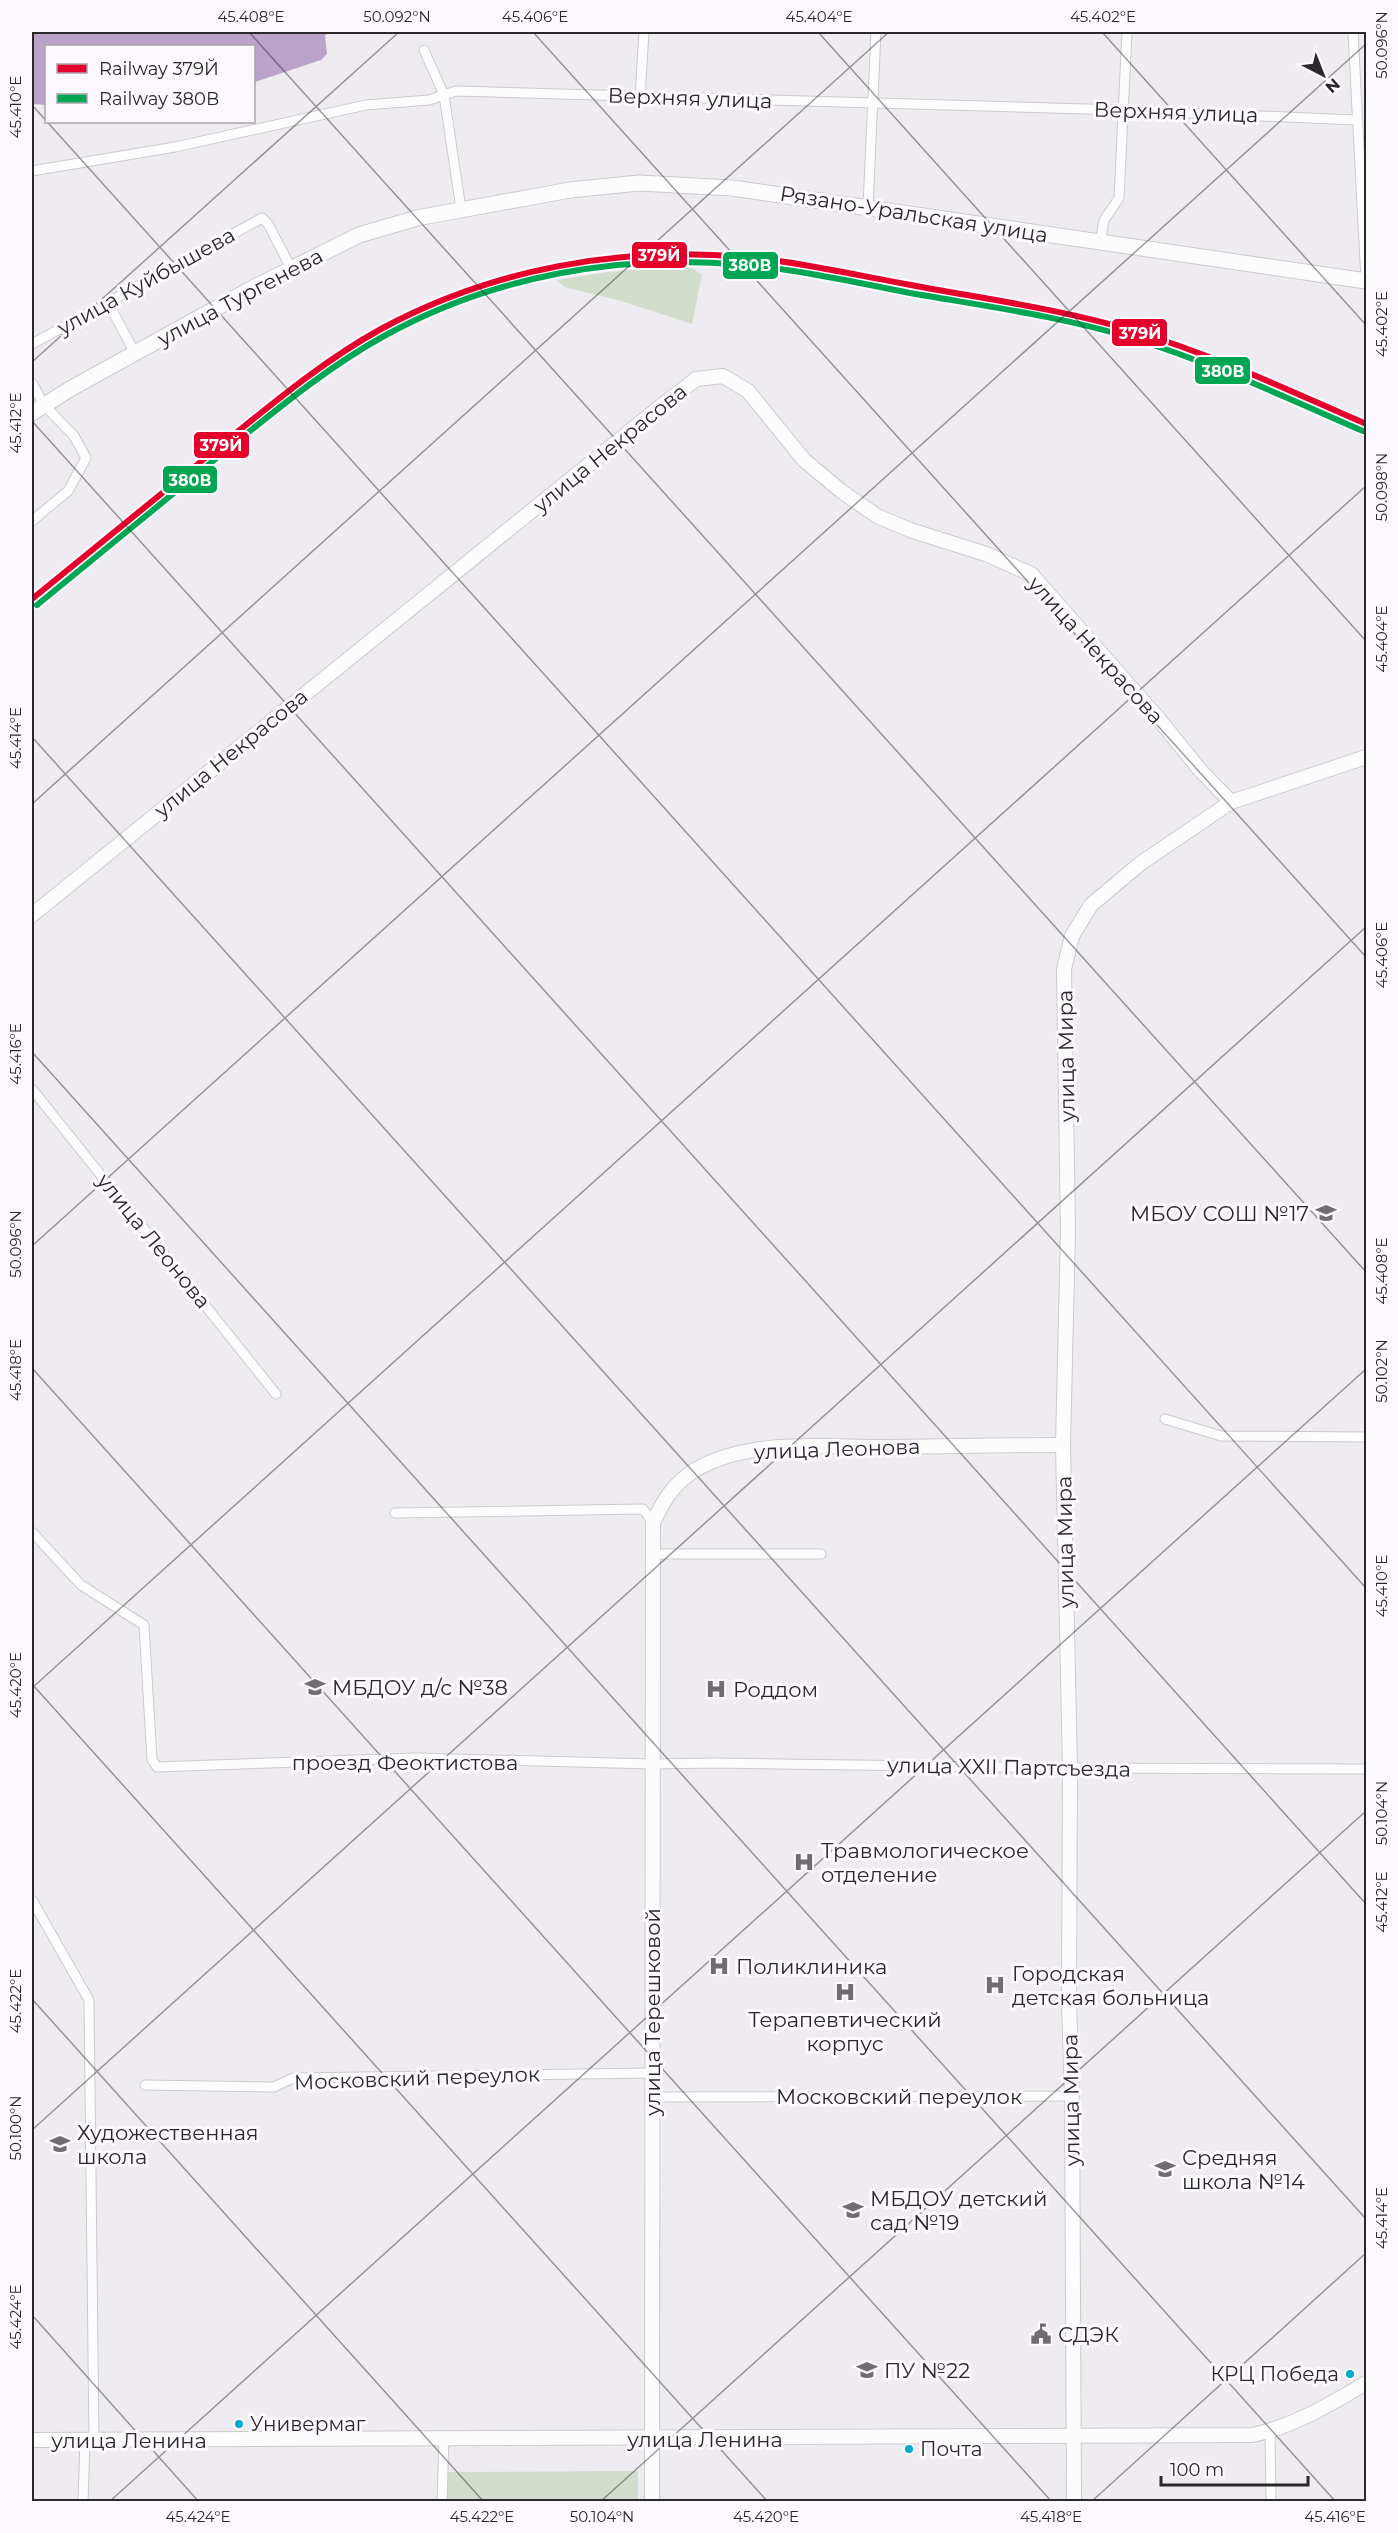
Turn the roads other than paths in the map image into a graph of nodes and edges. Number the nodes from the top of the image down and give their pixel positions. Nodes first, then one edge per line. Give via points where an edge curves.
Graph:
1 (644, 32) edge
2 (876, 32) edge
3 (1127, 32) edge
4 (1353, 32) edge
5 (424, 50) dead end
6 (444, 95) junction
7 (640, 97) junction
8 (872, 103) junction
9 (1122, 110) junction
10 (1356, 120) junction
11 (32, 171) edge
12 (868, 206) junction
13 (461, 209) junction
14 (1100, 243) junction
15 (291, 268) junction
16 (1366, 281) edge
17 (107, 302) junction
18 (32, 344) edge
19 (135, 353) junction
20 (32, 383) edge
21 (38, 409) edge
22 (32, 521) edge
23 (1366, 757) edge
24 (1231, 802) junction
25 (32, 915) edge
26 (32, 1089) edge
27 (276, 1394) dead end
28 (1165, 1419) dead end
29 (1366, 1437) edge
30 (1063, 1445) junction
31 (395, 1513) dead end
32 (653, 1523) junction
33 (32, 1532) edge
34 (652, 1554) junction
35 (821, 1554) dead end
36 (652, 1764) junction
37 (1070, 1768) junction
38 (1366, 1769) edge
39 (32, 1900) edge
40 (653, 2073) junction
41 (145, 2085) dead end
42 (1072, 2096) junction
43 (653, 2097) junction
44 (1365, 2386) edge
45 (1270, 2432) junction
46 (1073, 2436) junction
47 (444, 2438) junction
48 (651, 2439) junction
49 (32, 2440) edge
50 (89, 2440) junction
51 (83, 2502) edge
52 (442, 2502) edge
53 (651, 2502) edge
54 (1074, 2502) edge
55 (1271, 2502) edge

1 - 7 street
2 - 8 street
3 - 9 street
4 - 10 street
5 - 6 street
6 - 7 street, Верхняя улица via 456,91
6 - 11 street, Верхняя улица via 429,100 366,105 175,147
6 - 13 street
7 - 8 street, Верхняя улица
8 - 9 street, Верхняя улица
8 - 12 street
9 - 10 street, Верхняя улица
9 - 14 street via 1119,198 1104,220
10 - 16 street
12 - 13 main road, Рязано-Уральская улица via 732,188 639,183 570,190
12 - 14 main road, Рязано-Уральская улица
13 - 15 main road, улица Тургенева via 359,235
14 - 16 main road, Рязано-Уральская улица
15 - 17 street, улица Куйбышева via 262,218
15 - 19 main road, улица Тургенева
17 - 18 street, улица Куйбышева
17 - 19 street
19 - 21 main road, улица Тургенева
20 - 21 street
21 - 22 street via 74,436 86,458 68,491
23 - 24 street, улица Мира
24 - 25 street, улица Некрасова via 1031,574 877,516 804,460 748,391 723,376 696,379 660,406
24 - 30 street, улица Мира via 1114,884 1091,905 1072,936 1064,969 1068,1232
26 - 27 street, улица Леонова
28 - 29 street via 1221,1436
30 - 32 street, улица Леонова via 744,1452 695,1470 676,1484 663,1500
30 - 37 street, улица Мира
31 - 32 street via 643,1509
32 - 34 street, улица Терешковой
33 - 36 street, проезд Феоктистова via 81,1585 144,1624 152,1760 158,1767 415,1758
34 - 35 street
34 - 36 street, улица Терешковой
36 - 37 street, улица XXII Партсъезда
36 - 40 street, улица Терешковой
37 - 38 street, улица XXII Партсъезда
37 - 42 street, улица Мира
39 - 50 street via 89,2000
40 - 41 street, Московский переулок via 293,2079 273,2087
40 - 43 street, улица Терешковой
42 - 43 street, Московский переулок
42 - 46 street, улица Мира
43 - 48 street, улица Терешковой
44 - 45 street, улица Ленина
45 - 46 street, улица Ленина
45 - 55 street
46 - 48 street, улица Ленина
46 - 54 street, улица Мира
47 - 48 street, улица Ленина
47 - 50 street, улица Ленина
47 - 52 street
48 - 53 street, улица Терешковой
49 - 50 street, улица Ленина
50 - 51 street

